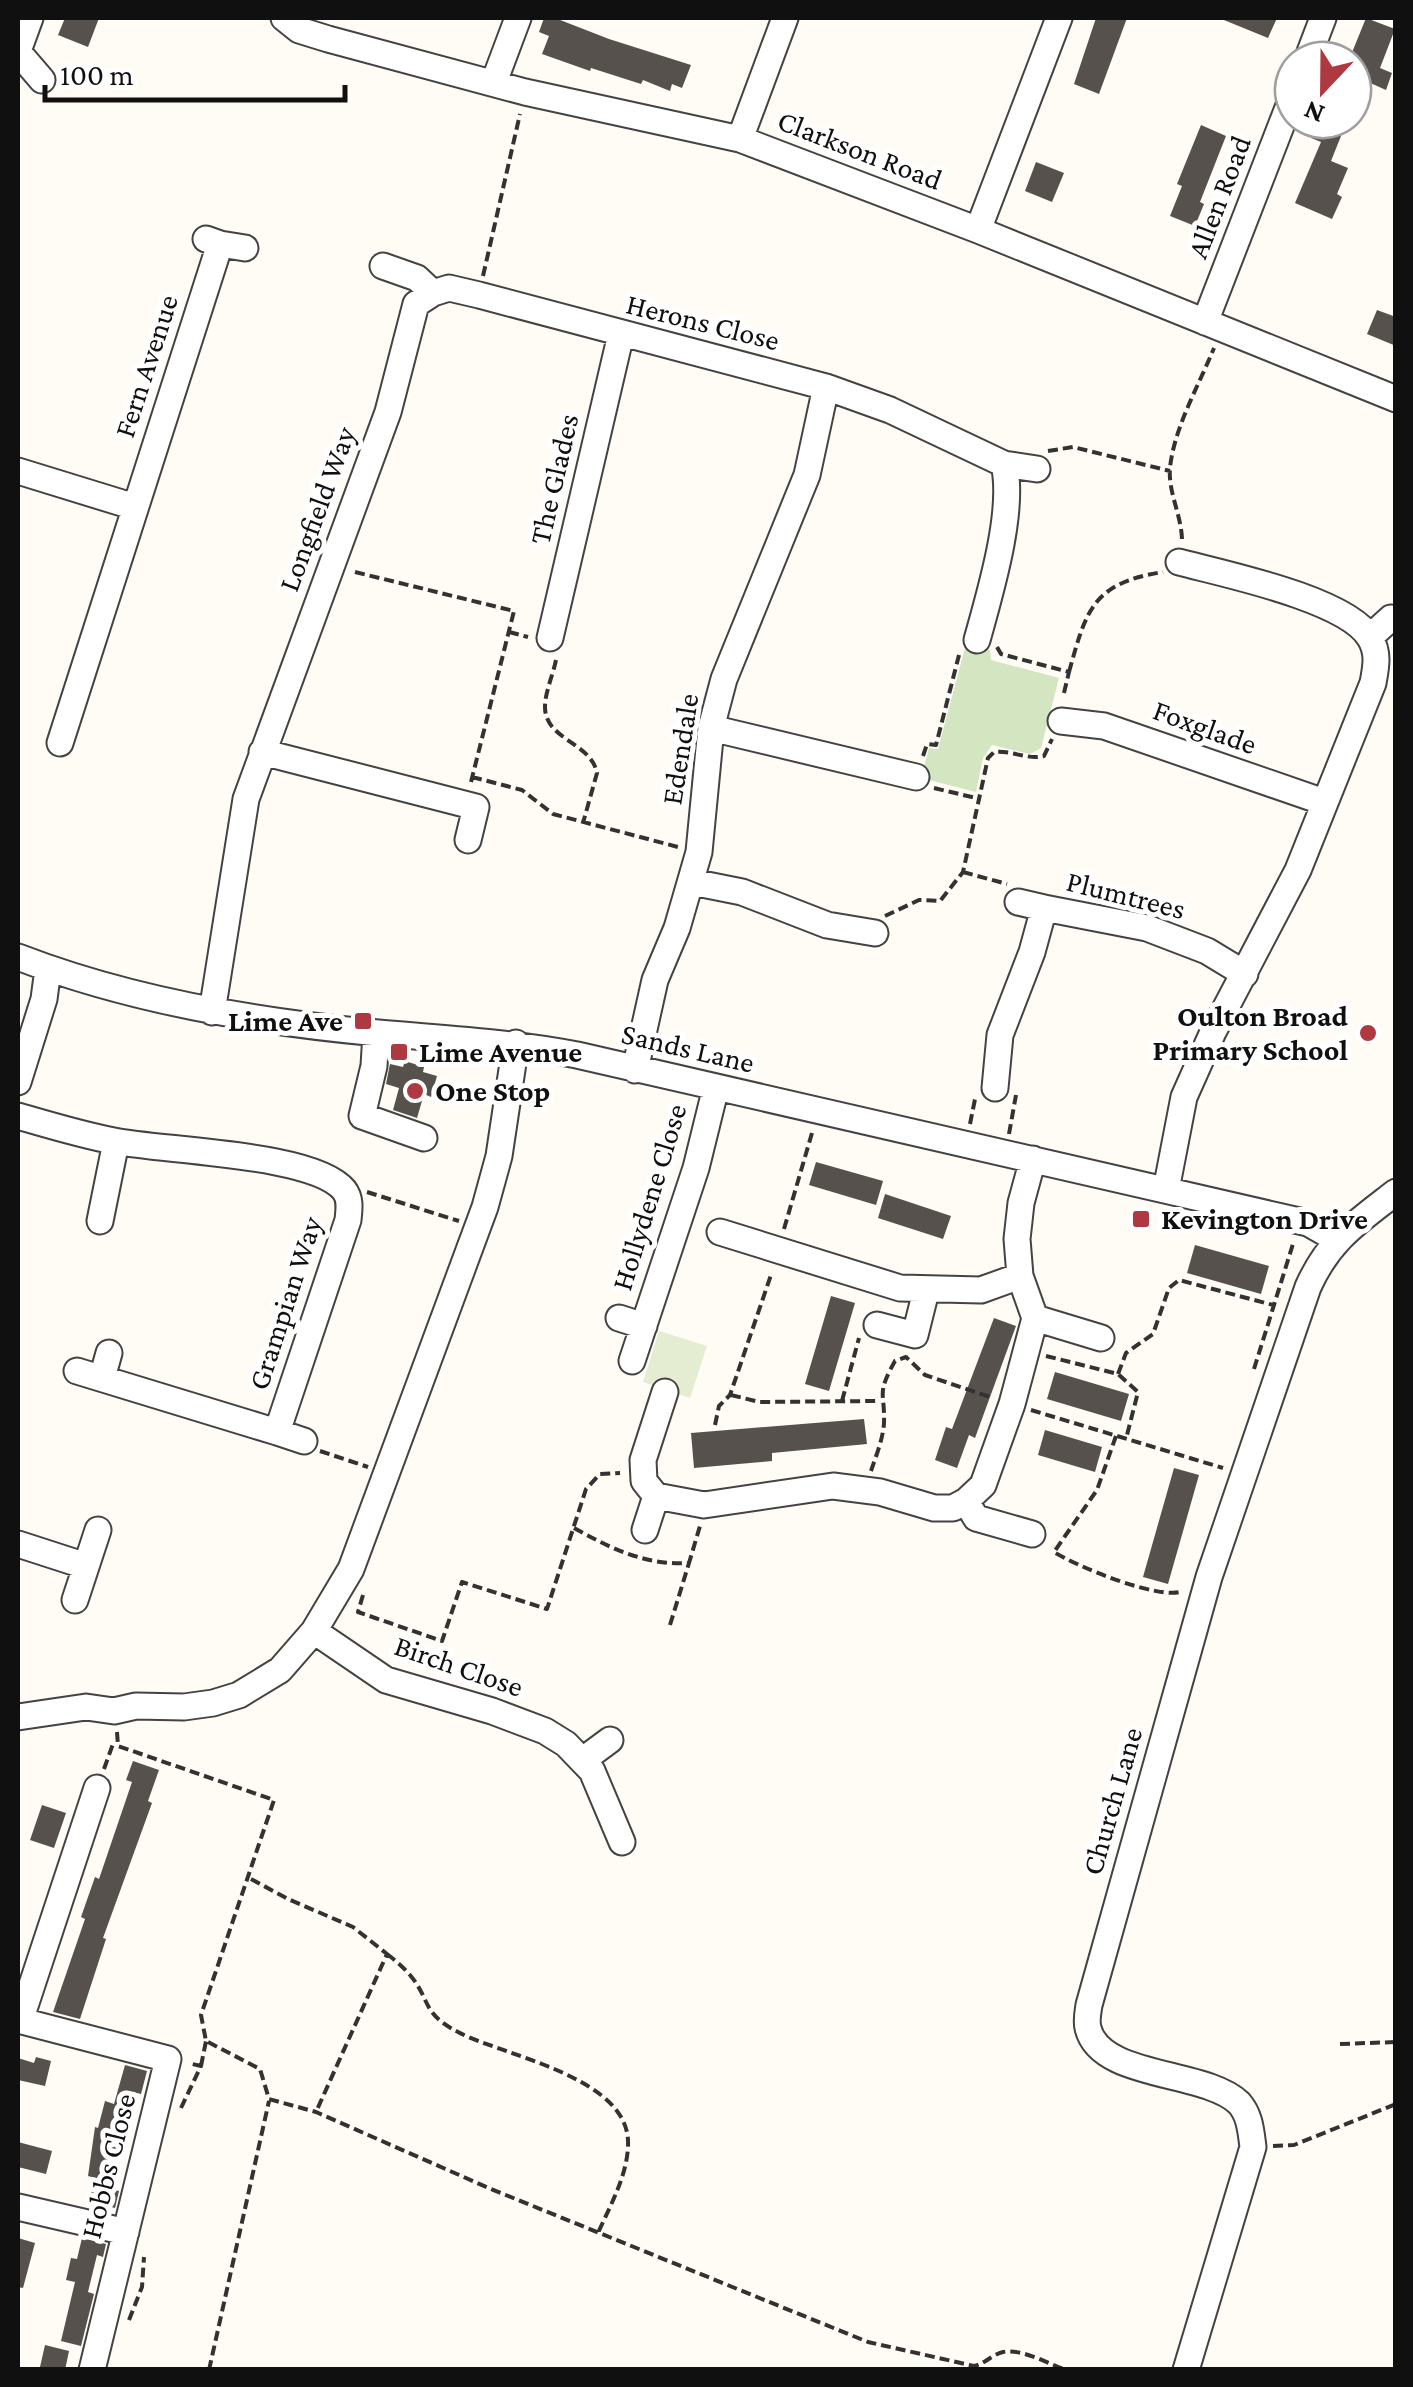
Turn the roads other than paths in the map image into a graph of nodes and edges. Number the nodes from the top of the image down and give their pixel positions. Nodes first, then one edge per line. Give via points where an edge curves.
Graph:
1 (30, 18) edge
2 (284, 18) edge
3 (518, 18) edge
4 (785, 18) edge
5 (1059, 18) edge
6 (18, 51) edge
7 (42, 80) dead end
8 (494, 82) junction
9 (740, 139) junction
10 (1277, 140) edge
11 (978, 230) junction
12 (224, 244) dead end
13 (383, 266) dead end
14 (433, 293) junction
15 (1213, 326) junction
16 (621, 334) junction
17 (826, 387) junction
18 (1396, 399) edge
19 (1004, 464) junction
20 (1037, 470) road end
21 (18, 471) edge
22 (134, 507) junction
23 (1179, 562) road end
24 (1391, 618) dead end
25 (1370, 637) junction
26 (550, 638) road end
27 (978, 640) road end
28 (1061, 721) road end
29 (711, 728) junction
30 (60, 743) dead end
31 (262, 752) junction
32 (916, 777) road end
33 (1324, 802) junction
34 (468, 840) dead end
35 (692, 882) junction
36 (1018, 902) road end
37 (1044, 908) junction
38 (875, 932) road end
39 (18, 958) edge
40 (48, 969) junction
41 (1246, 974) junction
42 (212, 1012) junction
43 (376, 1033) junction
44 (516, 1043) junction
45 (636, 1070) junction
46 (18, 1082) edge
47 (716, 1087) junction
48 (995, 1088) road end
49 (18, 1116) edge
50 (424, 1138) dead end
51 (116, 1142) junction
52 (1032, 1159) junction
53 (1166, 1190) junction
54 (1396, 1192) edge
55 (100, 1221) dead end
56 (720, 1232) dead end
57 (1336, 1238) junction
58 (1020, 1276) junction
59 (926, 1291) junction
60 (619, 1318) dead end
61 (1035, 1318) junction
62 (644, 1326) junction
63 (869, 1329) road end
64 (1101, 1338) dead end
65 (110, 1353) dead end
66 (632, 1361) dead end
67 (665, 1392) dead end
68 (277, 1432) junction
69 (304, 1441) road end
70 (650, 1489) junction
71 (966, 1501) junction
72 (98, 1530) dead end
73 (646, 1530) dead end
74 (1032, 1534) dead end
75 (18, 1544) edge
76 (86, 1566) junction
77 (75, 1600) dead end
78 (314, 1631) junction
79 (18, 1716) edge
80 (610, 1740) dead end
81 (583, 1760) junction
82 (97, 1788) road end
83 (622, 1842) dead end
84 (19, 2020) edge
85 (18, 2207) edge
86 (126, 2232) junction
87 (92, 2370) edge
88 (1186, 2370) edge

1 - 6 street
2 - 8 street, Clarkson Road via 328,40
3 - 8 street
4 - 9 street
5 - 11 street
6 - 7 street
8 - 9 street, Clarkson Road
9 - 11 street, Clarkson Road
10 - 15 street, Allen Road
11 - 15 street, Clarkson Road
12 - 22 street, Fern Avenue
13 - 14 street, Herons Close via 417,278
14 - 16 street, Herons Close via 449,288
14 - 31 street, Longfield Way via 416,304 388,412
15 - 18 street, Clarkson Road
16 - 17 street, Herons Close
16 - 26 street, The Glades
17 - 19 street, Herons Close
17 - 29 street, Edendale via 807,475 724,679
19 - 20 street, Herons Close
19 - 27 street via 1008,481 996,571
21 - 22 street
22 - 30 street, Fern Avenue
23 - 25 street via 1289,593 1350,617
24 - 25 street
25 - 33 street via 1378,659 1373,683
28 - 33 street, Foxglade via 1104,726
29 - 32 street
29 - 35 street, Edendale
31 - 34 street via 476,808
31 - 42 street, Longfield Way via 236,847
33 - 41 street
35 - 38 street via 742,892 827,925
35 - 45 street, Edendale via 656,980
36 - 37 street, Plumtrees
37 - 41 street, Plumtrees via 1147,928
37 - 48 street, Plumtrees via 1000,1036
39 - 40 street, Sands Lane
40 - 42 street, Sands Lane
40 - 46 street
41 - 53 street via 1184,1097
42 - 43 street, Sands Lane
43 - 44 street, Sands Lane
43 - 50 street via 362,1116
44 - 45 street, Sands Lane
44 - 78 street via 499,1156 478,1227 351,1569
45 - 47 street, Sands Lane
47 - 52 street, Sands Lane
47 - 62 street, Hollydene Close
49 - 51 street, Grampian Way
51 - 55 street
51 - 68 street, Grampian Way via 234,1154 321,1175 343,1189 348,1220
52 - 53 street, Sands Lane
52 - 58 street via 1021,1204
53 - 57 street, Sands Lane via 1308,1223
54 - 57 street, Church Lane
56 - 59 street
57 - 88 street, Church Lane via 1308,1287 1210,1577 1089,2005 1087,2026 1112,2058 1222,2092 1250,2122 1253,2147
58 - 59 street via 981,1290
58 - 61 street
59 - 63 street via 915,1335
60 - 62 street, Hollydene Close
61 - 64 street
61 - 71 street via 983,1485
62 - 66 street, Hollydene Close
65 - 68 street, Grampian Way via 89,1375
67 - 70 street via 643,1460
68 - 69 street, Grampian Way
70 - 71 street via 704,1505 833,1486 934,1508
70 - 73 street
71 - 74 street via 976,1518
72 - 76 street
75 - 76 street
76 - 77 street
78 - 79 street via 280,1670 213,1703
78 - 81 street, Birch Close via 386,1680 544,1731
80 - 81 street
81 - 83 street, Birch Close
82 - 84 street via 49,1899
84 - 86 street, Hobbs Close via 168,2059
85 - 86 street
86 - 87 street, Hobbs Close

